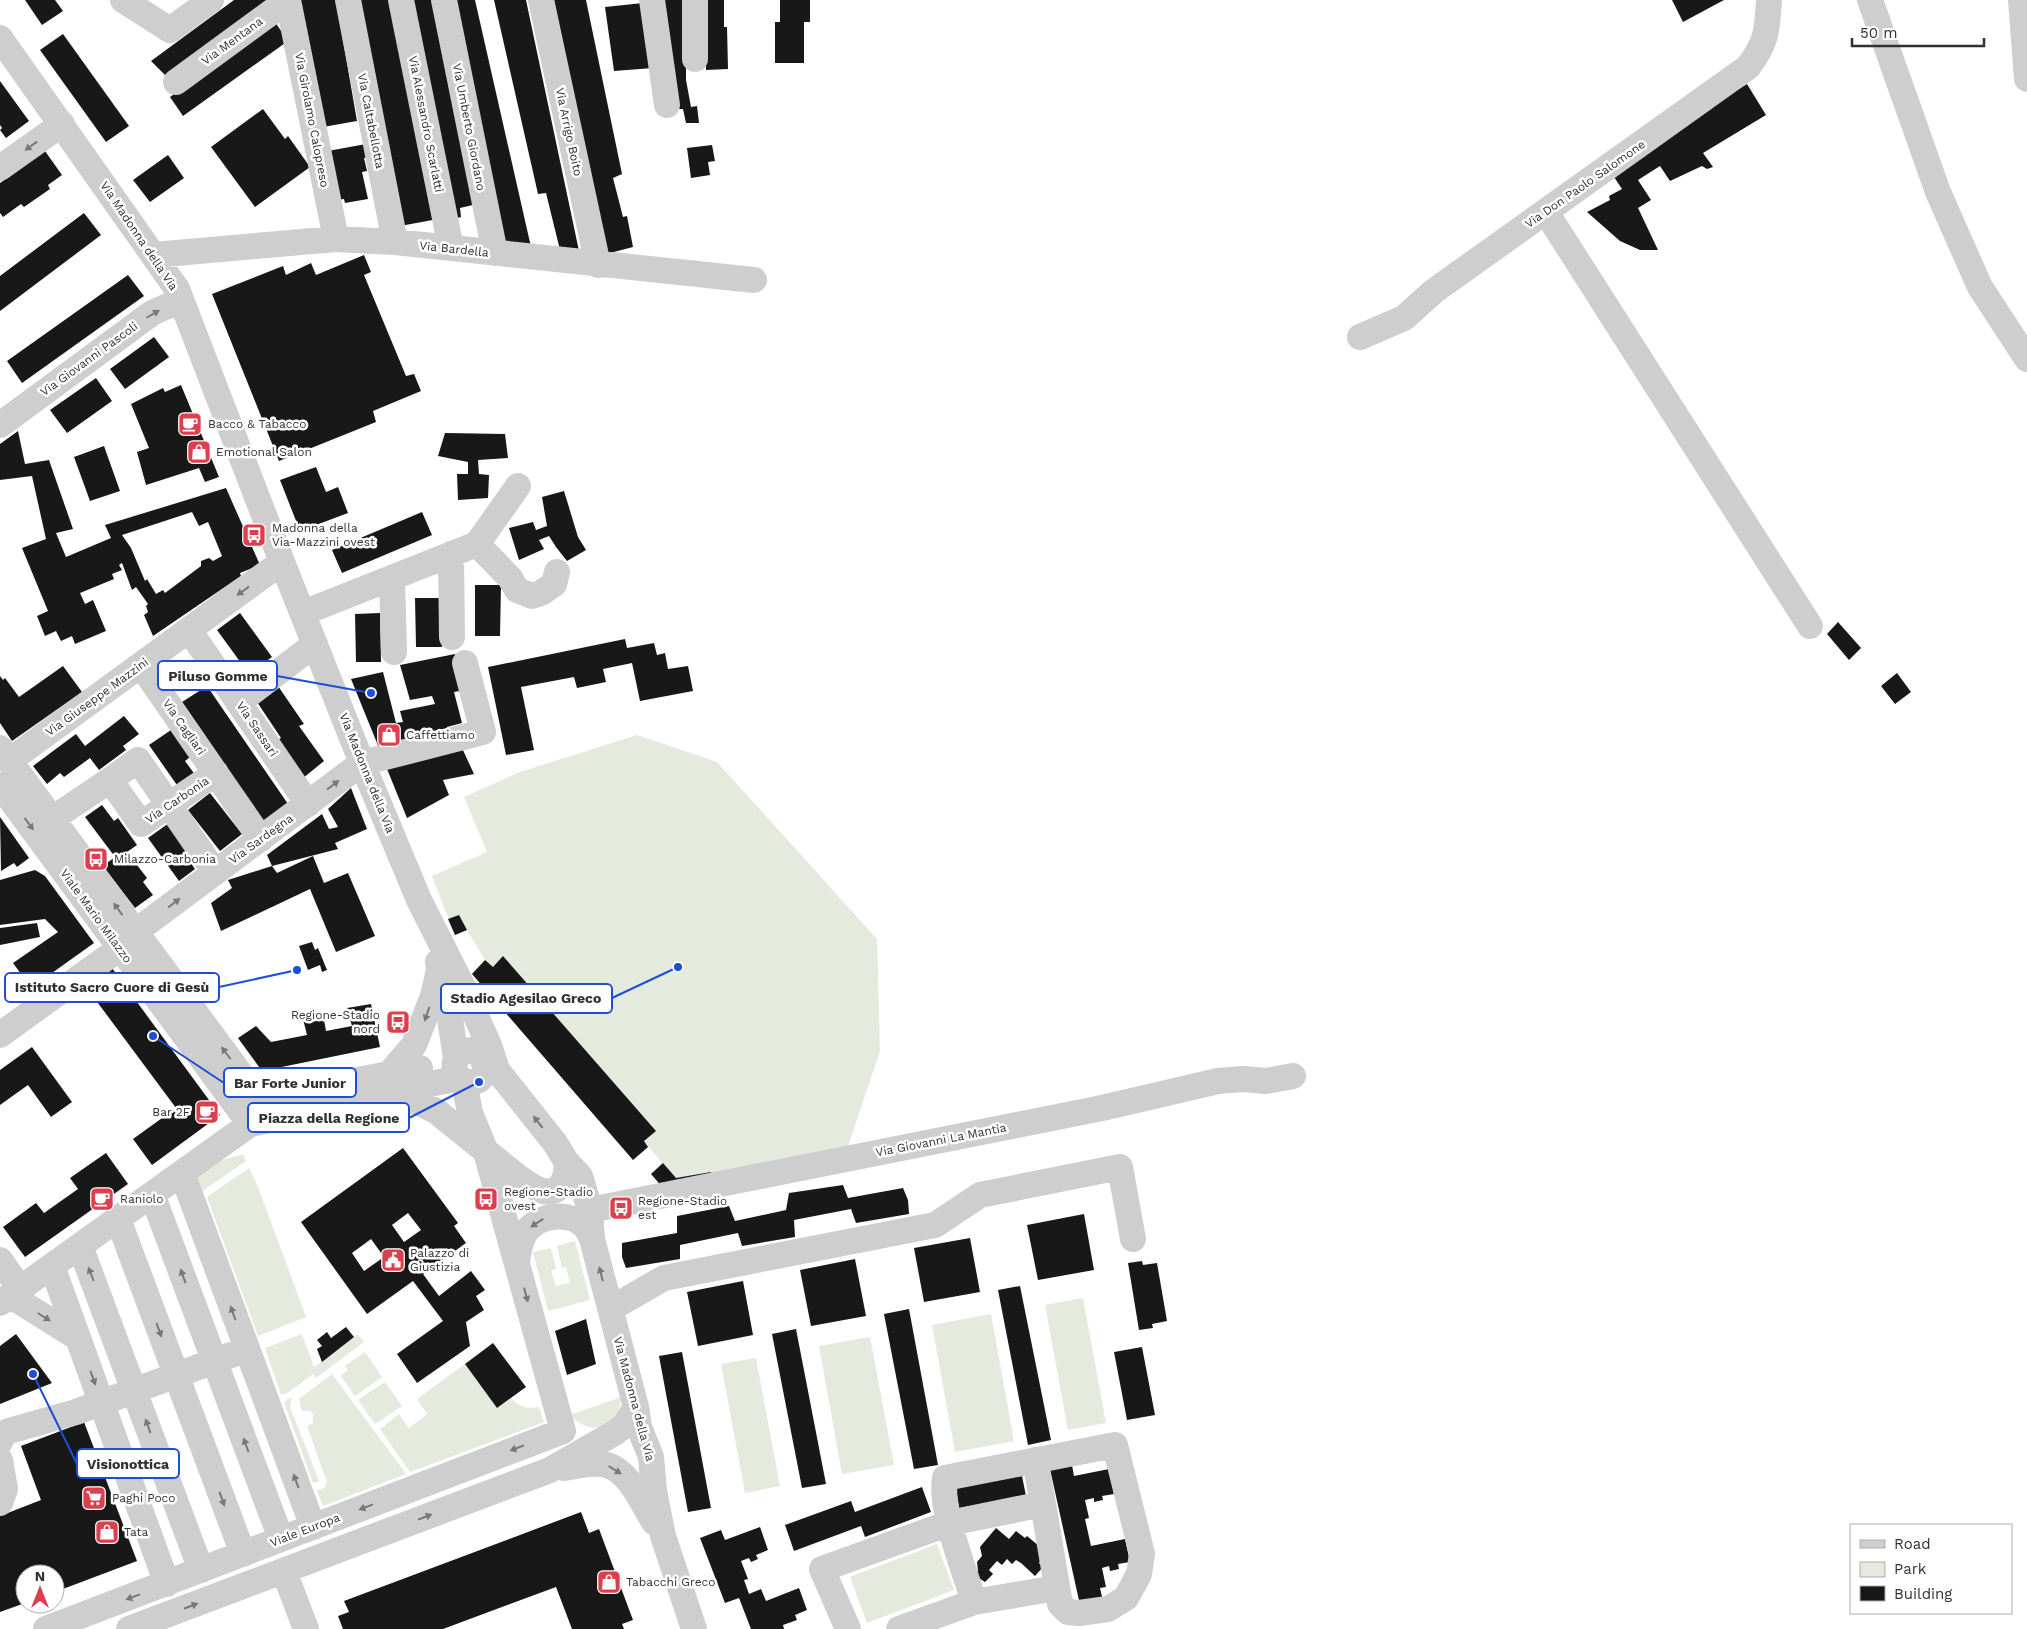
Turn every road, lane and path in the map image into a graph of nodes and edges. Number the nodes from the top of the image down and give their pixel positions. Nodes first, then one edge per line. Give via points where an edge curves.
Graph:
1 (123, 0) edge
2 (211, 0) edge
3 (288, 0) edge
4 (348, 0) edge
5 (401, 0) edge
6 (444, 0) edge
7 (541, 0) edge
8 (652, 0) edge
9 (695, 0) edge
10 (1769, 0) edge
11 (1870, 0) edge
12 (2021, 0) edge
13 (0, 38) edge
14 (695, 59) dead end
15 (2027, 79) edge
16 (176, 82) dead end
17 (668, 105) dead end
18 (62, 124) junction
19 (0, 168) edge
20 (1546, 212) junction
21 (336, 239) junction
22 (395, 242) junction
23 (451, 248) junction
24 (495, 253) junction
25 (153, 254) junction
26 (598, 264) junction
27 (754, 280) dead end
28 (181, 300) junction
29 (1360, 337) dead end
30 (2027, 359) edge
31 (0, 425) edge
32 (518, 486) dead end
33 (477, 544) junction
34 (451, 554) junction
35 (282, 562) junction
36 (558, 572) dead end
37 (392, 578) junction
38 (303, 613) junction
39 (1810, 626) dead end
40 (189, 630) junction
41 (452, 637) dead end
42 (315, 644) junction
43 (394, 652) dead end
44 (465, 663) dead end
45 (141, 665) junction
46 (239, 702) junction
47 (5, 754) edge
48 (362, 763) junction
49 (216, 773) junction
50 (110, 780) junction
51 (0, 785) edge
52 (308, 804) junction
53 (169, 805) junction
54 (52, 819) junction
55 (261, 838) junction
56 (215, 872) junction
57 (419, 900) junction
58 (127, 940) junction
59 (439, 967) junction
60 (0, 1035) edge
61 (475, 1064) junction
62 (389, 1074) junction
63 (1293, 1076) dead end
64 (362, 1101) junction
65 (250, 1124) junction
66 (486, 1152) junction
67 (566, 1161) junction
68 (182, 1173) junction
69 (152, 1194) junction
70 (118, 1219) junction
71 (591, 1225) junction
72 (1133, 1239) dead end
73 (80, 1246) junction
74 (0, 1260) edge
75 (517, 1263) junction
76 (52, 1266) junction
77 (10, 1296) edge
78 (610, 1308) junction
79 (78, 1338) junction
80 (247, 1349) junction
81 (215, 1361) junction
82 (176, 1375) junction
83 (134, 1390) junction
84 (102, 1403) junction
85 (636, 1407) junction
86 (563, 1431) junction
87 (604, 1440) junction
88 (0, 1442) edge
89 (0, 1460) edge
90 (1035, 1460) junction
91 (550, 1470) junction
92 (654, 1490) junction
93 (0, 1503) edge
94 (1043, 1504) junction
95 (950, 1523) junction
96 (313, 1527) junction
97 (663, 1536) junction
98 (281, 1539) junction
99 (243, 1554) junction
100 (201, 1570) junction
101 (284, 1571) junction
102 (167, 1584) junction
103 (1056, 1588) junction
104 (974, 1602) junction
105 (46, 1629) edge
106 (129, 1629) edge
107 (306, 1629) edge
108 (694, 1629) edge
109 (848, 1629) edge
110 (899, 1629) edge

1 - 2 street via 170,30
3 - 16 street, Via Mentana
3 - 21 street, Via Girolamo Calopreso
4 - 22 street, Via Caltabellotta
5 - 23 street, Via Alessandro Scarlatti
6 - 24 street, Via Umberto Giordano
7 - 26 street, Via Arrigo Boito
8 - 17 street
9 - 14 street
10 - 20 street, Via Don Paolo Salomone via 1767,32 1761,50 1748,67
11 - 30 street via 1938,192 1980,287
12 - 15 street
13 - 18 street, Via Madonna della Via
18 -> 19 street
18 - 25 street, Via Madonna della Via
20 - 29 street, Via Don Paolo Salomone via 1434,291 1404,318
20 - 39 street
21 - 22 street, Via Bardella
21 - 25 street, Via Bardella
22 - 23 street, Via Bardella
23 - 24 street, Via Bardella
24 - 26 street, Via Bardella
25 - 28 street, Via Madonna della Via
26 - 27 street, Via Bardella
31 -> 28 street, Via Giovanni Pascoli via 152,313
28 - 35 street, Via Madonna della Via
32 - 33 street
33 - 34 street
33 - 36 street via 510,578 517,590 532,596 554,584
34 - 37 street
34 - 41 street
35 - 38 street, Via Madonna della Via
35 -> 40 street, Via Giuseppe Mazzini
37 - 38 street
37 - 43 street
38 - 42 street, Via Madonna della Via
40 - 45 street, Via Giuseppe Mazzini
40 - 46 street, Via Sassari
42 - 46 street
42 - 48 street, Via Madonna della Via
44 - 48 street via 483,732
45 - 47 street, Via Giuseppe Mazzini
45 - 49 street, Via Cagliari
46 - 52 street, Via Sassari
47 - 54 street, Viale Mario Milazzo
52 -> 48 street, Via Sardegna
48 - 57 street, Via Madonna della Via
49 - 53 street, Via Carbonia
49 - 55 street, Via Cagliari
50 - 53 street, Via Carbonia via 141,824
50 - 53 street via 138,760
50 - 54 street
51 -> 58 street, Viale Mario Milazzo
52 - 55 street, Via Sardegna
53 - 56 street
58 -> 54 street, Viale Mario Milazzo
55 - 56 street, Via Sardegna
58 -> 56 street, Via Sardegna
57 - 59 street
57 - 61 street via 460,981
58 - 60 street, Via Sardegna
62 -> 58 street, Viale Mario Milazzo via 259,1098
58 - 65 street, Viale Mario Milazzo
59 - 61 street
59 -> 62 street via 433,996 414,1045
61 - 62 street
61 - 64 street
61 - 66 street via 470,1113
67 -> 61 street, Via Madonna della Via via 555,1143
63 - 71 street, Via Giovanni La Mantia via 1266,1081 1218,1081
64 - 65 street
64 - 66 street via 415,1101 436,1111
65 - 68 street
66 - 67 street via 532,1187 544,1192 556,1190 563,1184
66 - 75 street
67 - 71 street, Via Madonna della Via via 580,1176
68 - 69 street
80 -> 68 street
69 - 70 street
81 -> 69 street
70 - 73 street
70 -> 82 street
71 -> 75 street via 586,1228 576,1221 556,1216 544,1219 525,1233
78 -> 71 street, Via Madonna della Via
72 - 78 street via 1120,1167 980,1194 934,1225 664,1278
73 - 76 street
83 -> 73 street
74 - 77 street
75 -> 86 street
76 - 77 street
76 - 79 street
77 -> 79 street
78 - 85 street, Via Madonna della Via
79 -> 84 street
80 - 81 street
96 -> 80 street
81 - 82 street
98 -> 81 street
82 - 83 street
82 -> 99 street
83 - 84 street
100 -> 83 street
84 - 88 street via 9,1431
84 - 102 street
85 - 87 street via 625,1425
85 - 92 street, Via Madonna della Via via 639,1427 651,1457
86 - 87 street
86 -> 96 street, Viale Europa
87 - 91 street
87 - 92 street via 629,1450 642,1465
89 - 93 street via 6,1489
90 - 94 street
90 - 95 street via 945,1478 943,1487
90 - 103 street via 1115,1445 1142,1554 1139,1574 1126,1598 1108,1609 1068,1612 1060,1604
91 -> 97 street via 590,1464 607,1465 621,1473
101 -> 91 street
92 - 97 street, Via Madonna della Via
94 - 95 street
94 - 103 street
95 - 104 street
95 - 109 street via 822,1569
96 - 98 street, Viale Europa
97 - 108 street, Via Madonna della Via
98 - 99 street, Viale Europa
99 - 100 street, Viale Europa
100 - 102 street, Viale Europa
106 -> 101 street
101 - 107 street
102 -> 105 street, Viale Europa
103 - 104 street
104 - 110 street

